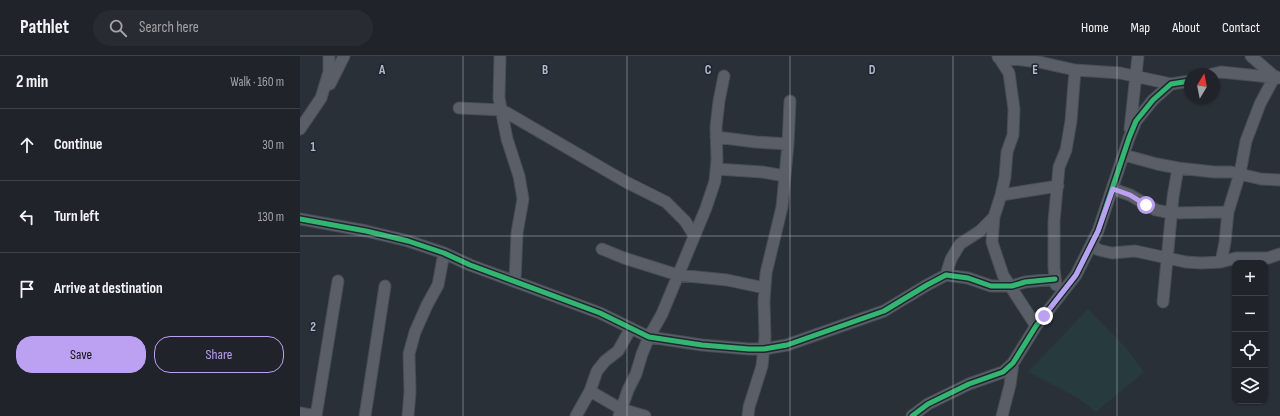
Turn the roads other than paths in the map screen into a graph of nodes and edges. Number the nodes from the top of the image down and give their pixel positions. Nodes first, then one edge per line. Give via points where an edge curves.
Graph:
1 (329, 56) edge
2 (344, 56) edge
3 (500, 56) edge
4 (998, 56) edge
5 (1138, 56) edge
6 (1251, 56) edge
7 (1075, 70) junction
8 (1220, 72) edge
9 (724, 76) dead end
10 (1136, 77) junction
11 (1278, 79) edge
12 (1184, 82) edge
13 (1171, 84) junction
14 (321, 98) junction
15 (790, 101) dead end
16 (459, 108) dead end
17 (502, 110) junction
18 (300, 129) edge
19 (716, 137) junction
20 (1129, 138) junction
21 (788, 144) junction
22 (1124, 155) junction
23 (1178, 168) junction
24 (716, 169) junction
25 (1240, 173) junction
26 (785, 176) junction
27 (1280, 180) edge
28 (1058, 186) junction
29 (1113, 189) junction
30 (1001, 195) junction
31 (1228, 212) junction
32 (1171, 213) junction
33 (994, 217) junction
34 (300, 219) edge
35 (694, 235) junction
36 (1091, 245) junction
37 (602, 249) dead end
38 (444, 253) junction
39 (1280, 254) edge
40 (1167, 257) junction
41 (1221, 262) junction
42 (678, 275) junction
43 (946, 275) junction
44 (1055, 279) junction
45 (338, 281) dead end
46 (514, 281) junction
47 (385, 286) dead end
48 (1012, 286) junction
49 (765, 288) junction
50 (1059, 297) junction
51 (1163, 302) dead end
52 (1036, 326) junction
53 (631, 328) junction
54 (649, 337) junction
55 (764, 349) junction
56 (1013, 363) junction
57 (590, 391) junction
58 (300, 413) edge
59 (620, 413) edge
60 (316, 416) edge
61 (365, 416) edge
62 (408, 416) edge
63 (576, 416) edge
64 (645, 416) edge
65 (748, 416) edge
66 (912, 416) edge
67 (1002, 416) edge

1 - 14 street via 329,72
2 - 14 street
3 - 17 street
4 - 7 street
4 - 30 street via 1009,73 1014,109 1013,135 1007,152
5 - 10 street
6 - 11 street
7 - 10 street via 1120,73
7 - 28 street via 1070,128 1066,150 1059,167
8 - 11 street
9 - 19 street
10 - 13 street
10 - 20 street
11 - 25 street via 1260,104 1246,141
12 - 13 street
13 - 20 street via 1136,121
14 - 18 street
15 - 21 street
16 - 17 street
17 - 35 street via 626,182 666,202 685,220
17 - 46 street via 523,199 517,233
19 - 21 street
19 - 24 street
20 - 22 street
21 - 26 street
22 - 23 street
22 - 29 street
23 - 25 street
23 - 32 street
24 - 26 street
24 - 35 street via 713,188
25 - 27 street
25 - 31 street
26 - 49 street via 782,207 766,273
28 - 30 street
28 - 44 street via 1054,221
29 - 32 street via 1130,195 1156,210
29 - 36 street
30 - 33 street
31 - 32 street
31 - 41 street
32 - 40 street
33 - 43 street via 980,231 960,244 951,259
33 - 48 street via 992,242 1003,275
34 - 38 street via 366,231
35 - 42 street
36 - 40 street via 1112,253 1135,252
36 - 50 street via 1076,275
37 - 42 street
38 - 46 street
38 - 62 street via 438,285 415,332 409,354
39 - 41 street via 1268,258 1236,258
40 - 41 street via 1186,262
40 - 51 street
42 - 49 street via 727,280
42 - 54 street via 662,314
43 - 48 street via 968,278 991,286
43 - 55 street via 884,311 787,344
44 - 48 street
44 - 50 street
45 - 60 street
46 - 53 street via 600,313
47 - 61 street
48 - 52 street
49 - 55 street
50 - 52 street
52 - 56 street
53 - 54 street
53 - 57 street via 618,350 597,372
54 - 55 street via 702,345
54 - 59 street
55 - 65 street via 762,366 748,408
56 - 66 street via 1003,372 969,384 928,404
56 - 67 street
57 - 59 street
57 - 63 street
58 - 60 street
59 - 64 street

